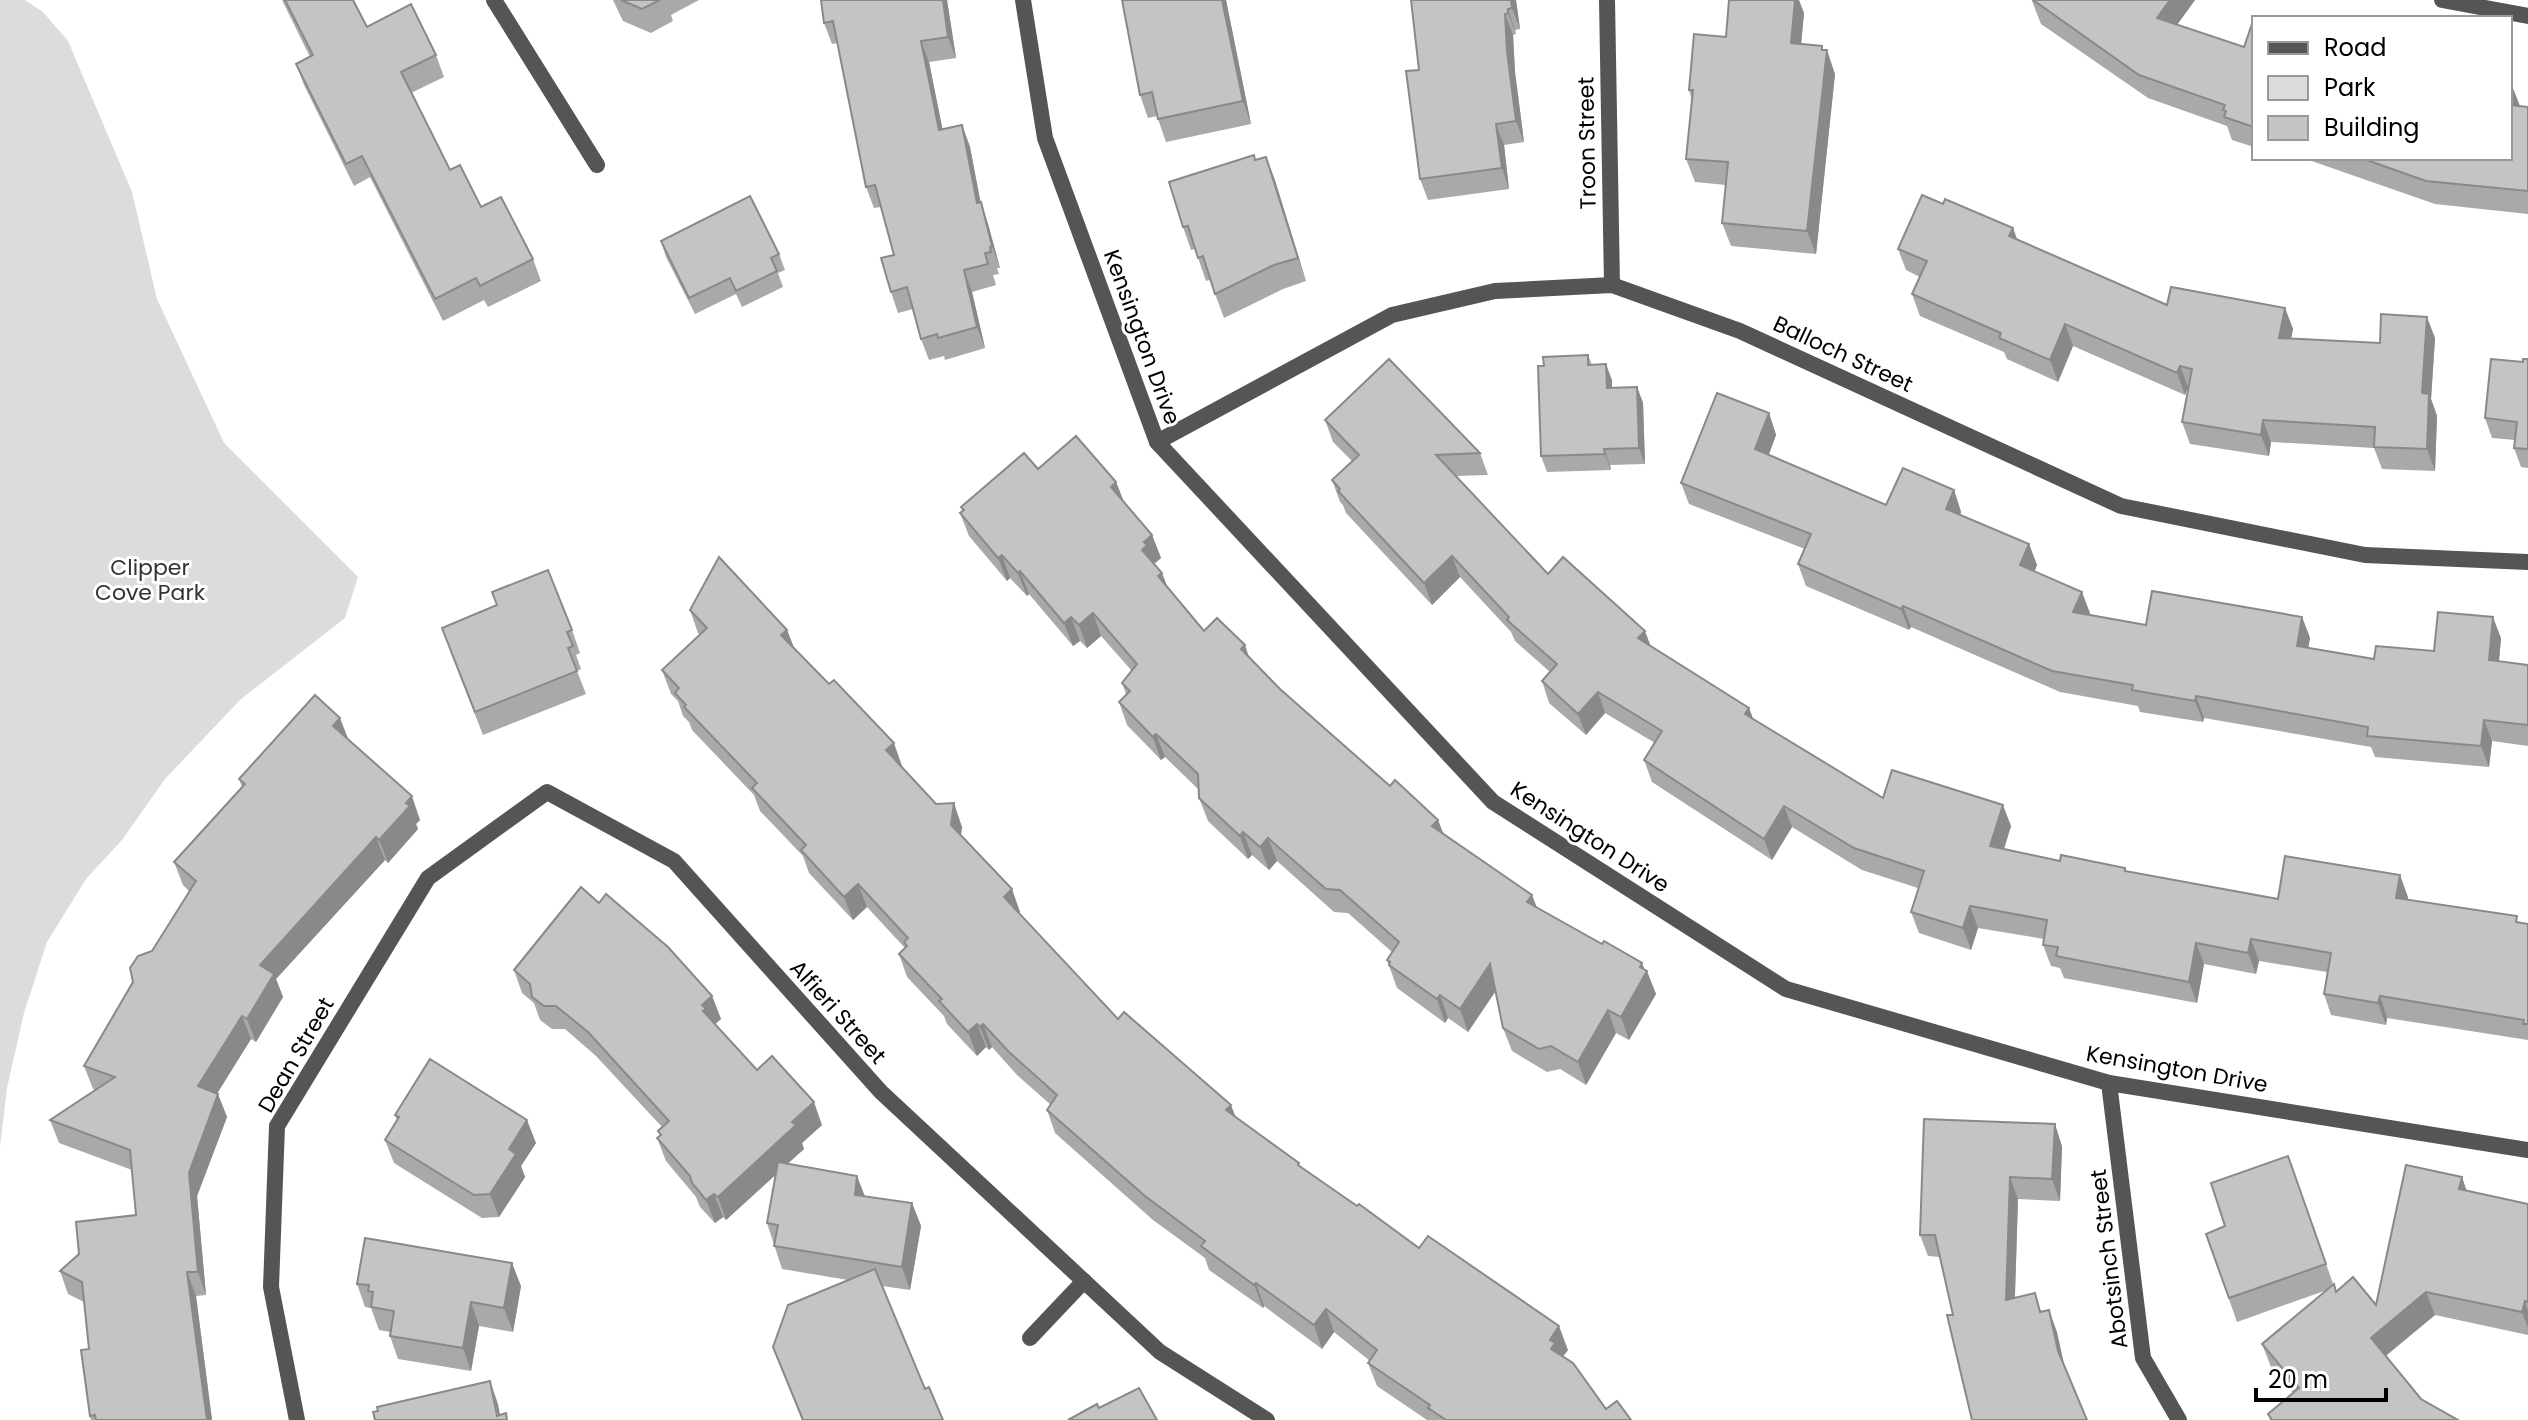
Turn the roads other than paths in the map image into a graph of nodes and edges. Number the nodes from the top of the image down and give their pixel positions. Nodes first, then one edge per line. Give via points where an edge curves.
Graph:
1 (494, 0) edge
2 (1023, 0) edge
3 (1607, 0) edge
4 (2442, 0) edge
5 (2528, 16) edge
6 (597, 165) dead end
7 (1612, 285) junction
8 (1157, 442) junction
9 (2528, 562) edge
10 (547, 792) joint
11 (2109, 1083) junction
12 (2528, 1150) edge
13 (1084, 1281) junction
14 (1030, 1338) dead end
15 (297, 1420) edge
16 (1267, 1420) edge
17 (2179, 1420) edge

1 - 6 street
2 - 8 street, Kensington Drive via 1045,138
3 - 7 street, Troon Street
4 - 5 street
7 - 8 street, Balloch Street via 1495,291 1392,315
7 - 9 street, Balloch Street via 1740,331 2121,506 2365,555
8 - 11 street, Kensington Drive via 1493,802 1786,989
10 - 13 street, Alfieri Street via 674,861 881,1092
10 - 15 street, Dean Street via 428,878 277,1126 271,1287
11 - 12 street, Kensington Drive
11 - 17 street, Abotsinch Street via 2143,1358
13 - 14 street
13 - 16 street, Alfieri Street via 1160,1352

